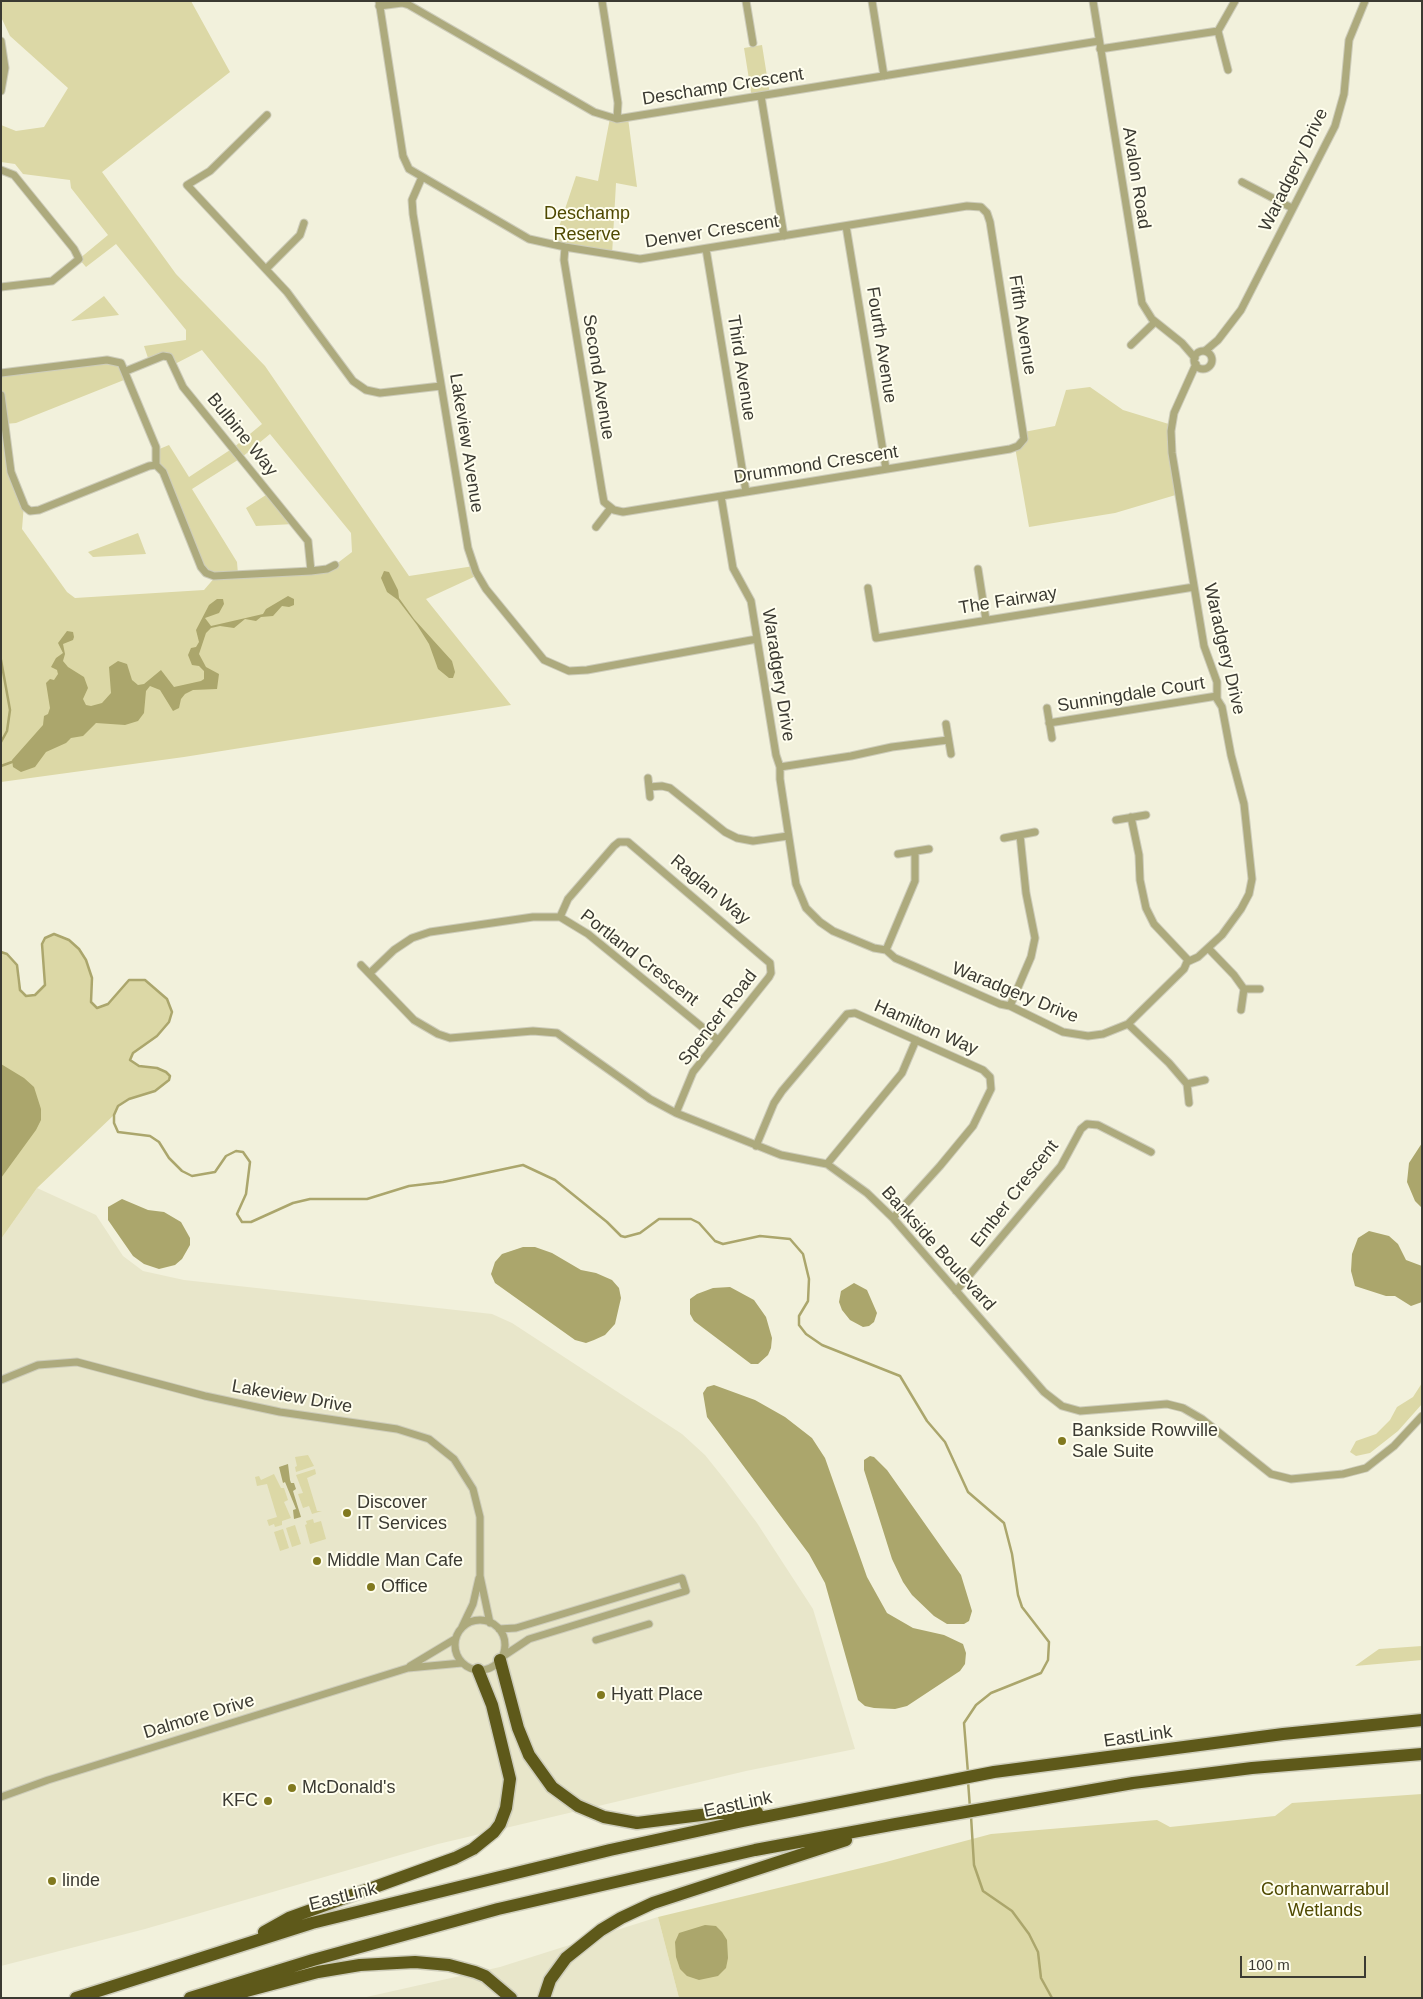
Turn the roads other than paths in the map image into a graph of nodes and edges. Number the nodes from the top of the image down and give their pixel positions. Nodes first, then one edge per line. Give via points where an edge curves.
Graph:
1 (602, 1) edge
2 (746, 1) edge
3 (872, 1) edge
4 (1093, 1) edge
5 (1235, 1) edge
6 (1365, 1) edge
7 (379, 4) edge
8 (1218, 31) junction
9 (1, 40) edge
10 (753, 44) dead end
11 (1099, 45) junction
12 (1228, 70) dead end
13 (884, 76) junction
14 (1, 91) edge
15 (761, 96) junction
16 (268, 116) dead end
17 (617, 119) junction
18 (1, 170) edge
19 (422, 177) junction
20 (1242, 182) dead end
21 (1292, 208) junction
22 (988, 216) joint
23 (304, 223) dead end
24 (846, 226) junction
25 (784, 236) junction
26 (565, 247) junction
27 (706, 249) junction
28 (266, 269) junction
29 (1, 287) edge
30 (1155, 322) junction
31 (1218, 340) junction
32 (1182, 343) junction
33 (1131, 345) dead end
34 (1203, 351) junction
35 (1212, 358) junction
36 (1195, 361) junction
37 (1203, 368) junction
38 (126, 371) junction
39 (1, 374) edge
40 (1188, 382) junction
41 (441, 386) junction
42 (1, 395) edge
43 (1024, 439) joint
44 (156, 465) junction
45 (886, 469) junction
46 (746, 492) junction
47 (721, 496) junction
48 (610, 508) junction
49 (596, 526) dead end
50 (335, 565) dead end
51 (978, 569) dead end
52 (311, 571) junction
53 (1194, 587) junction
54 (868, 588) dead end
55 (986, 620) junction
56 (757, 639) junction
57 (1217, 696) junction
58 (1047, 708) dead end
59 (1049, 723) junction
60 (946, 724) dead end
61 (1052, 738) dead end
62 (948, 740) junction
63 (951, 754) dead end
64 (780, 767) junction
65 (648, 778) dead end
66 (649, 787) junction
67 (650, 797) dead end
68 (1146, 815) dead end
69 (1131, 817) junction
70 (1116, 820) dead end
71 (1035, 832) dead end
72 (1020, 835) junction
73 (788, 836) junction
74 (1004, 838) dead end
75 (929, 850) dead end
76 (915, 852) junction
77 (898, 854) dead end
78 (560, 917) junction
79 (1208, 948) junction
80 (886, 950) junction
81 (1188, 960) junction
82 (361, 965) dead end
83 (772, 968) joint
84 (370, 973) junction
85 (1244, 989) junction
86 (1260, 989) dead end
87 (1010, 1006) junction
88 (1240, 1010) dead end
89 (1128, 1024) junction
90 (718, 1040) junction
91 (916, 1040) junction
92 (1205, 1080) dead end
93 (1187, 1084) junction
94 (1189, 1103) dead end
95 (676, 1113) junction
96 (756, 1146) junction
97 (1151, 1152) dead end
98 (827, 1164) junction
99 (893, 1218) junction
100 (956, 1291) junction
101 (1, 1380) edge
102 (1422, 1416) edge
103 (480, 1576) junction
104 (619, 1597) junction
105 (623, 1610) junction
106 (490, 1623) junction
107 (648, 1624) dead end
108 (499, 1629) junction
109 (460, 1630) junction
110 (455, 1639) junction
111 (596, 1640) dead end
112 (501, 1658) junction
113 (462, 1663) junction
114 (408, 1668) junction
115 (478, 1670) junction
116 (1422, 1720) edge
117 (1422, 1754) edge
118 (1, 1797) edge
119 (792, 1811) junction
120 (896, 1824) junction
121 (242, 1944) junction
122 (206, 1993) junction
123 (76, 1998) edge
124 (190, 1998) edge
125 (511, 1998) edge
126 (544, 1998) edge

1 - 17 street via 618,103
2 - 10 street
3 - 13 street
4 - 11 street, Avalon Road
5 - 8 street
6 - 21 street, Waradgery Drive via 1349,40 1339,116
7 - 17 street, Deschamp Crescent via 409,5 594,112
7 - 19 street via 404,156 409,169
8 - 11 street, Deschamp Crescent
8 - 12 street
9 - 14 street via 5,68
11 - 13 street, Deschamp Crescent
11 - 30 street, Avalon Road via 1141,297
13 - 15 street, Deschamp Crescent
15 - 17 street, Deschamp Crescent
15 - 25 street
16 - 28 street via 210,170 188,185
18 - 29 street via 14,175 79,259 52,281
19 - 26 street, Denver Crescent via 523,236
19 - 41 street, Lakeview Avenue via 412,205
20 - 21 street
21 - 31 street, Waradgery Drive via 1244,304
22 - 24 street, Denver Crescent via 979,206 967,206
22 - 43 street, Fifth Avenue
23 - 28 street via 300,235
24 - 25 street, Denver Crescent
24 - 45 street, Fourth Avenue
25 - 27 street, Denver Crescent
26 - 27 street, Denver Crescent via 640,259
26 - 48 street, Second Avenue via 564,260 600,483 604,502
27 - 46 street, Third Avenue
28 - 41 street via 287,292 348,377 362,388 385,394
30 - 32 street, Avalon Road
30 - 33 street
31 - 34 street, Waradgery Drive
31 - 35 street, Waradgery Drive
32 - 34 street, Avalon Road
32 - 36 street, Avalon Road
34 - 35 street, Avalon Road
34 - 36 street, Waradgery Drive
35 - 37 street, Waradgery Drive via 1210,365
36 - 37 street, Avalon Road
36 - 40 street, Waradgery Drive
37 - 40 street, Waradgery Drive
38 - 39 street via 121,363 111,360
38 - 44 street via 156,446
38 - 52 street, Bulbine Way via 163,356 169,357 182,385 309,542
40 - 53 street, Waradgery Drive via 1174,414 1171,436
41 - 56 street, Lakeview Avenue via 471,558 486,589 544,660 563,670 581,671
42 - 44 street via 11,472 25,507 30,510 39,510
43 - 45 street, Drummond Crescent via 1010,449
44 - 52 street via 163,472 206,574
45 - 46 street, Drummond Crescent
46 - 47 street, Drummond Crescent
47 - 48 street, Drummond Crescent via 623,512
47 - 56 street, Waradgery Drive via 732,563 749,596
48 - 49 street
50 - 52 street
51 - 55 street
53 - 55 street, The Fairway
53 - 57 street, Waradgery Drive via 1204,646 1217,682
54 - 55 street, The Fairway via 876,638
56 - 64 street, Waradgery Drive
57 - 59 street, Sunningdale Court
57 - 79 street, Waradgery Drive via 1244,804 1253,873 1242,909
58 - 59 street, Sunningdale Court
59 - 61 street, Sunningdale Court
60 - 62 street
62 - 63 street
62 - 64 street
64 - 73 street, Waradgery Drive
65 - 66 street
66 - 67 street
66 - 73 street via 670,788 737,838 753,841
68 - 69 street
69 - 70 street
69 - 81 street via 1146,908 1154,924
71 - 72 street
72 - 74 street
72 - 87 street via 1034,944
73 - 80 street, Waradgery Drive via 798,893 810,913 833,931
75 - 76 street
76 - 77 street
76 - 80 street via 916,874 912,889
78 - 83 street, Raglan Way via 568,899 614,846 624,841 633,845 767,958
78 - 84 street, Portland Crescent via 533,917 430,932 412,938 394,950
78 - 90 street, Portland Crescent via 588,934
79 - 81 street, Waradgery Drive
79 - 85 street
80 - 87 street, Waradgery Drive via 916,968
81 - 89 street, Waradgery Drive via 1184,969
82 - 84 street, Bankside Boulevard
83 - 90 street, Spencer Road via 769,977
84 - 95 street, Bankside Boulevard via 414,1020 438,1034 450,1038 532,1031 556,1033 650,1099
85 - 86 street
85 - 88 street
87 - 89 street, Waradgery Drive via 1037,1021 1072,1034 1095,1035
89 - 93 street via 1169,1062
90 - 95 street, Spencer Road via 694,1072
91 - 96 street, Hamilton Way via 855,1014 847,1014 782,1091
91 - 98 street via 902,1073
91 - 99 street, Hamilton Way via 983,1070 990,1077 991,1089 973,1126
92 - 93 street
93 - 94 street
95 - 96 street, Bankside Boulevard
96 - 98 street, Bankside Boulevard via 781,1155
97 - 100 street, Ember Crescent via 1098,1124 1087,1124 1061,1166
98 - 99 street, Bankside Boulevard
99 - 100 street, Bankside Boulevard
100 - 102 street, Bankside Boulevard via 1044,1392 1062,1406 1080,1411 1167,1404 1183,1408 1202,1419 1271,1474 1291,1479 1343,1474 1366,1468 1394,1446
101 - 103 street, Lakeview Drive via 38,1365 77,1362 179,1390 280,1412 420,1435 454,1459 473,1489 480,1518
103 - 106 street, Lakeview Drive
103 - 109 street, Lakeview Drive via 473,1604
104 - 105 street
104 - 105 street via 682,1578 686,1591
104 - 108 street via 516,1628
105 - 112 street via 529,1639
106 - 108 street
106 - 109 street via 470,1622
107 - 111 street
108 - 112 street via 504,1642
109 - 110 street
110 - 113 street via 455,1652
110 - 114 street, Dalmore Drive
112 - 115 street via 490,1668
112 - 119 highway via 528,1755 552,1787 578,1806 604,1817 637,1823 717,1813
113 - 114 street, Dalmore Drive
113 - 115 street
114 - 118 street, Dalmore Drive
115 - 121 highway via 492,1705 510,1779 506,1808 494,1832 464,1854 289,1918
116 - 119 highway, EastLink via 1283,1734 994,1772
117 - 120 highway via 1252,1768 1133,1783
119 - 121 highway, EastLink via 610,1850 312,1923
120 - 122 highway via 755,1850 498,1909
120 - 126 highway via 681,1894 621,1918 566,1958 550,1980
121 - 123 highway, EastLink
122 - 124 highway
122 - 125 highway via 235,1994 318,1972 360,1965 415,1962 475,1972 496,1984

